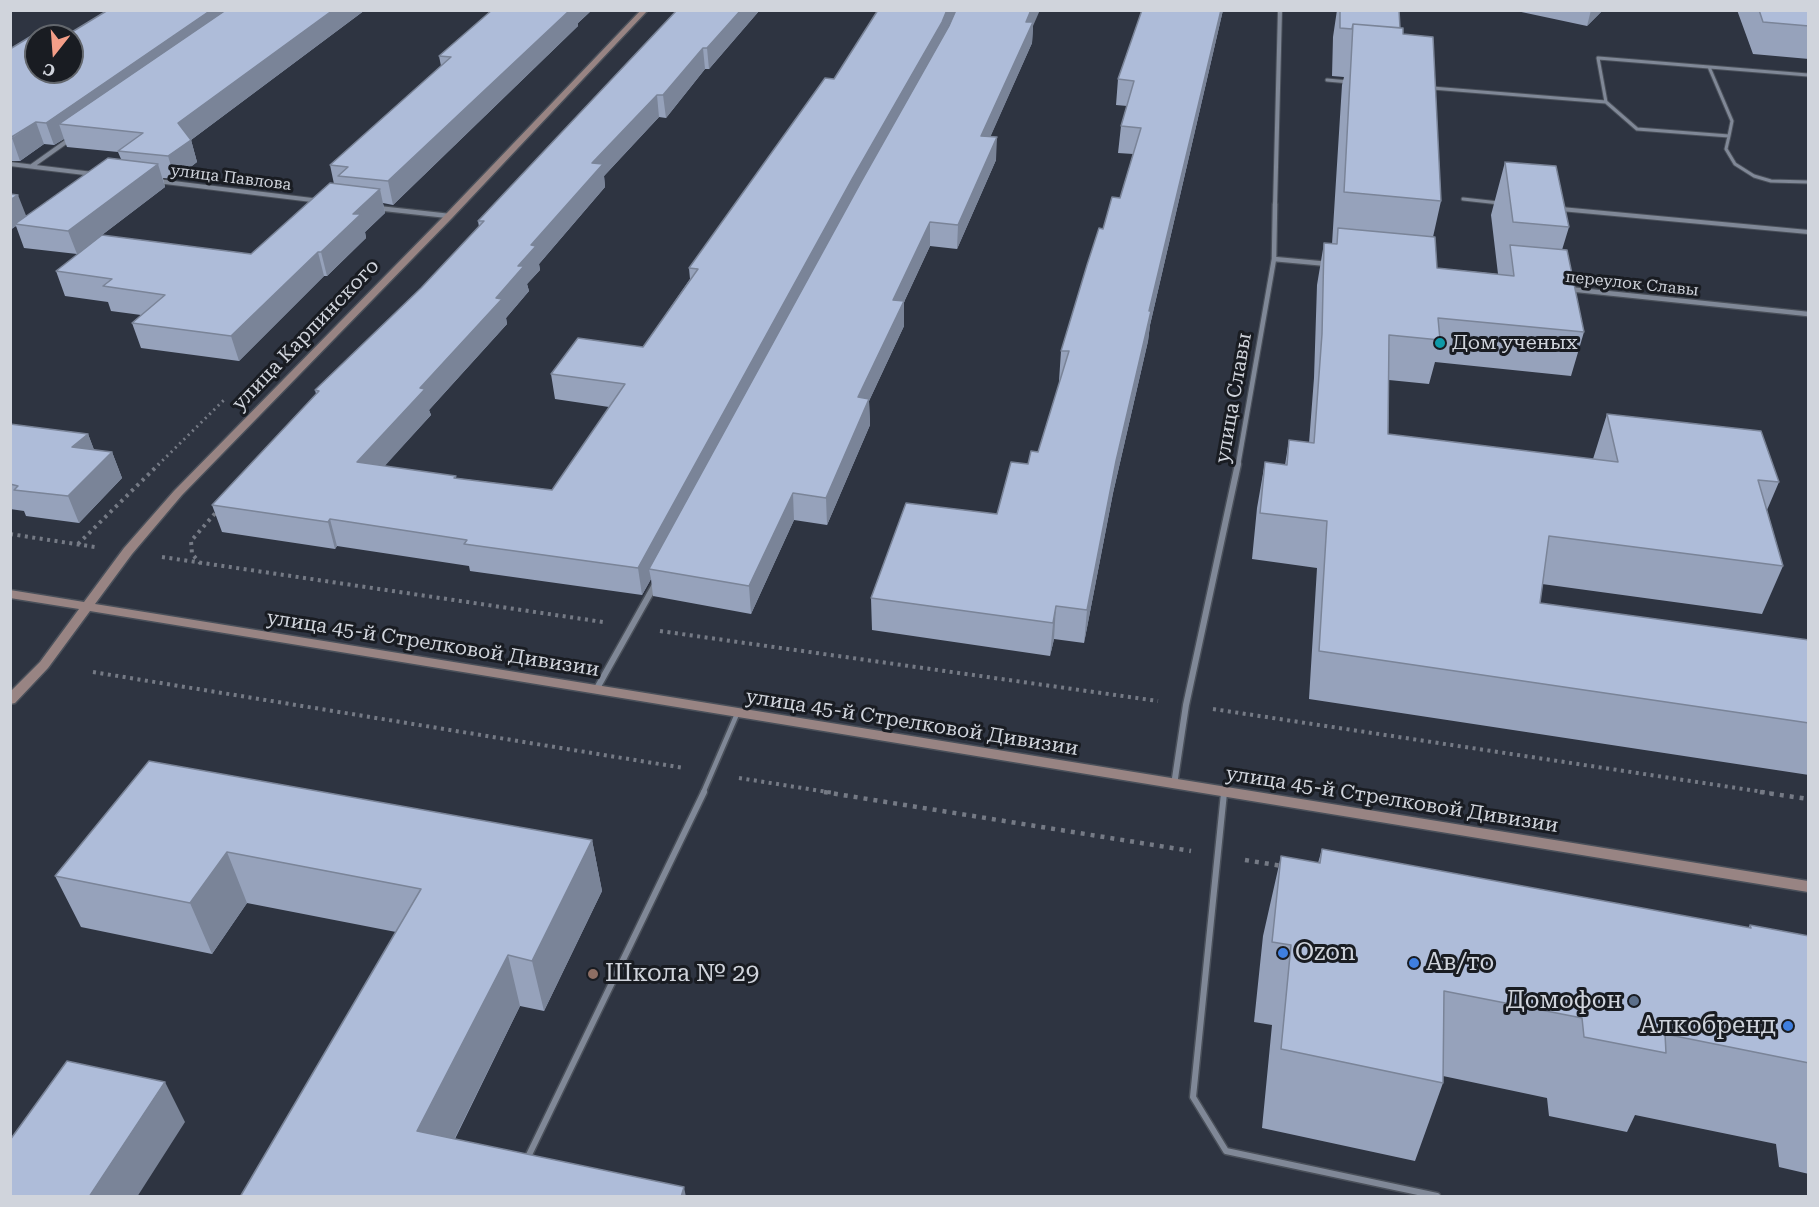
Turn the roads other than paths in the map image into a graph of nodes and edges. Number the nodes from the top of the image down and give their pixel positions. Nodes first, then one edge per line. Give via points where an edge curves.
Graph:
1 (645, 10) edge
2 (1280, 10) edge
3 (1709, 67) junction
4 (1809, 75) edge
5 (1327, 80) dead end
6 (1350, 82) edge
7 (1432, 88) edge
8 (1606, 102) junction
9 (80, 132) edge
10 (1729, 136) junction
11 (10, 164) edge
12 (31, 166) junction
13 (101, 175) edge
14 (147, 180) edge
15 (1809, 182) edge
16 (1463, 199) dead end
17 (332, 203) edge
18 (1511, 204) edge
19 (367, 207) edge
20 (1558, 208) edge
21 (449, 216) junction
22 (1809, 232) edge
23 (1275, 259) junction
24 (1333, 265) edge
25 (1565, 289) edge
26 (1809, 314) edge
27 (660, 574) edge
28 (10, 594) edge
29 (88, 607) junction
30 (596, 690) junction
31 (10, 700) edge
32 (737, 714) junction
33 (1174, 785) junction
34 (1224, 793) junction
35 (1809, 887) edge
36 (525, 1165) edge
37 (1437, 1197) edge

1 - 21 street, улица Карпинского
2 - 23 street, улица Славы
3 - 4 lane
3 - 8 lane via 1598,58
3 - 10 lane via 1732,122
5 - 6 lane
7 - 8 lane
8 - 10 lane via 1637,129
9 - 12 street
10 - 15 lane via 1726,148 1736,164 1754,176 1771,181
11 - 12 street
12 - 13 street
14 - 17 street, улица Павлова
16 - 18 lane
19 - 21 street
20 - 22 lane
21 - 29 street, улица Карпинского via 178,493 128,551
23 - 24 street
23 - 33 street, улица Славы via 1238,466 1186,705
25 - 26 street, переулок Славы
27 - 30 street
28 - 29 street, улица 45-й Стрелковой Дивизии
29 - 30 street, улица 45-й Стрелковой Дивизии
29 - 31 street, улица Карпинского via 44,665
30 - 32 street, улица 45-й Стрелковой Дивизии
32 - 33 street, улица 45-й Стрелковой Дивизии
32 - 36 lane
33 - 34 street, улица 45-й Стрелковой Дивизии
34 - 35 street, улица 45-й Стрелковой Дивизии
34 - 37 lane via 1193,1097 1226,1151

